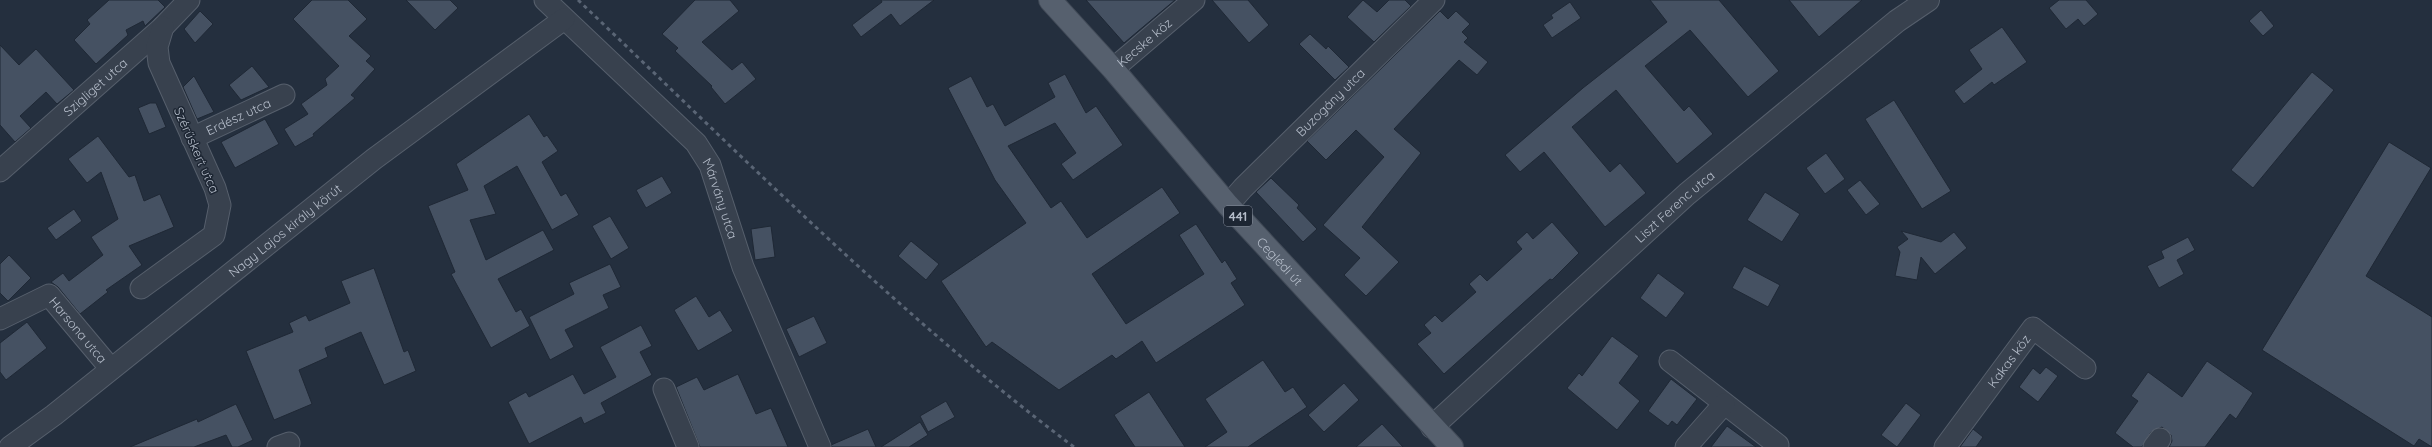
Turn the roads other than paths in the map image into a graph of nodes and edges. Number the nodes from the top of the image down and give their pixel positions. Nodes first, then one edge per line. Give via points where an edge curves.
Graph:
1 (189, 0) edge
2 (545, 0) edge
3 (1050, 0) edge
4 (1194, 0) edge
5 (1434, 0) edge
6 (1928, 0) edge
7 (564, 19) junction
8 (163, 27) junction
9 (1113, 69) junction
10 (284, 95) dead end
11 (192, 138) junction
12 (0, 171) edge
13 (1228, 205) junction
14 (141, 288) dead end
15 (0, 319) edge
16 (1670, 361) dead end
17 (2085, 368) dead end
18 (111, 369) junction
19 (664, 388) dead end
20 (1724, 404) junction
21 (1432, 427) junction
22 (1778, 445) dead end
23 (10, 447) edge
24 (688, 447) edge
25 (820, 447) edge
26 (1452, 447) edge
27 (1686, 447) edge
28 (1946, 447) edge

1 - 8 street, Szigliget utca
2 - 7 street, Márvány utca
3 - 9 main road, Ceglédi út / 441
4 - 9 street, Kecske köz
5 - 13 street, Buzogány utca
6 - 21 street, Liszt Ferenc utca via 1897,21 1687,194
7 - 18 street, Nagy Lajos király körút via 374,159
7 - 25 street, Márvány utca via 696,144 710,166 743,268
8 - 11 street, Szérűskert utca via 158,38 158,59
8 - 12 street, Szigliget utca
9 - 13 main road, Ceglédi út / 441
10 - 11 street, Erdész utca
11 - 14 street, Szérűskert utca via 220,205 214,235
13 - 21 main road, Ceglédi út / 441
15 - 18 street, Harsona utca via 49,295
16 - 20 street
17 - 28 street, Kakas köz via 2032,328
18 - 23 street, Nagy Lajos király körút
19 - 24 street
20 - 22 street
20 - 27 street
21 - 26 main road, Ceglédi út / 441

